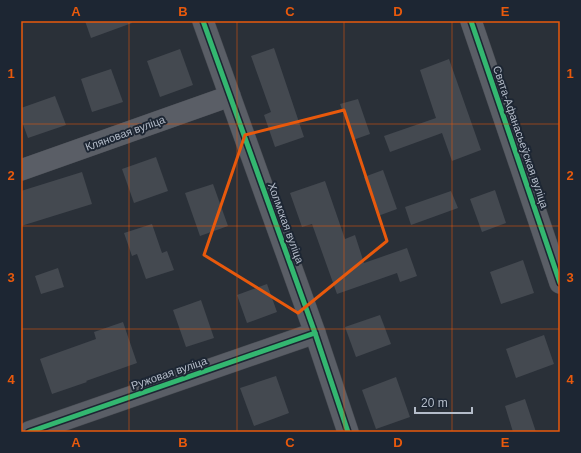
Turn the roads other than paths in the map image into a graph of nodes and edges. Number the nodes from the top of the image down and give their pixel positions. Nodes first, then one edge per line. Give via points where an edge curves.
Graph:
1 (203, 21) edge
2 (471, 21) edge
3 (230, 96) junction
4 (21, 170) edge
5 (560, 283) edge
6 (315, 333) junction
7 (29, 432) edge
8 (348, 432) edge

1 - 3 street, Холмская вуліца
2 - 5 street, Свята-Афанасьеўская вуліца
3 - 4 street, Кляновая вуліца
3 - 6 street, Холмская вуліца
6 - 7 street, Ружовая вуліца
6 - 8 street, Холмская вуліца

